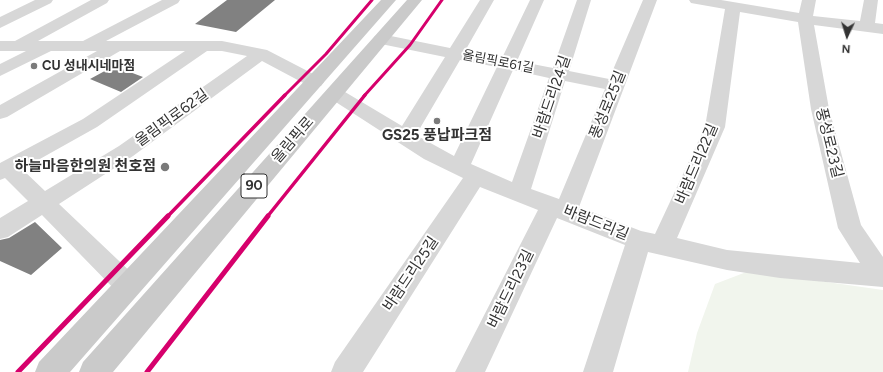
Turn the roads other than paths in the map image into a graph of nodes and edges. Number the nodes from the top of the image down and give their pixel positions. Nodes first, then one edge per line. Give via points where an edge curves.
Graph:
1 (46, 0) edge
2 (102, 0) edge
3 (173, 0) edge
4 (389, 0) edge
5 (415, 0) edge
6 (487, 0) edge
7 (537, 0) edge
8 (584, 0) edge
9 (650, 0) edge
10 (696, 0) edge
11 (871, 0) edge
12 (733, 7) junction
13 (807, 10) edge
14 (0, 23) edge
15 (867, 27) junction
16 (883, 29) edge
17 (381, 39) junction
18 (49, 45) junction
19 (88, 45) junction
20 (0, 46) edge
21 (17, 46) junction
22 (118, 46) junction
23 (203, 46) junction
24 (261, 54) junction
25 (455, 54) junction
26 (508, 64) junction
27 (0, 71) edge
28 (559, 75) junction
29 (616, 86) junction
30 (325, 87) junction
31 (0, 113) edge
32 (405, 137) junction
33 (4, 170) edge
34 (468, 172) junction
35 (519, 193) junction
36 (43, 204) junction
37 (559, 208) junction
38 (0, 230) edge
39 (650, 243) junction
40 (882, 276) edge
41 (128, 286) junction
42 (50, 372) edge
43 (94, 372) edge
44 (346, 372) edge
45 (470, 372) edge
46 (598, 372) edge

1 - 14 street
2 - 21 street
3 - 19 street
4 - 30 main road, 올림픽로 / 90
5 - 17 main road, 올림픽로 / 90
6 - 25 street
7 - 26 street, 바람드리25길
8 - 28 street, 바람드리24길
9 - 29 street, 풍성로25길
10 - 12 street
11 - 15 street
12 - 13 street
12 - 39 street, 바람드리22길 via 715,127
13 - 15 street
13 - 40 street, 풍성로23길 via 820,109 850,228
15 - 16 street
17 - 25 street, 올림픽로61길
17 - 30 main road, 올림픽로 / 90
18 - 19 street
18 - 21 street
18 - 27 street
19 - 22 street
20 - 21 street
22 - 23 street
22 - 31 street
23 - 24 street via 222,46
23 - 33 street via 90,123
24 - 30 street
24 - 36 street, 올림픽로62길 via 126,150
25 - 26 street, 올림픽로61길
25 - 32 street
26 - 28 street, 올림픽로61길
26 - 34 street, 바람드리25길
28 - 29 street, 올림픽로61길
28 - 35 street, 바람드리24길
29 - 37 street, 풍성로25길
30 - 32 street, 바람드리길
30 - 41 main road, 올림픽로 / 90
30 - 43 main road, 올림픽로 / 90
32 - 34 street, 바람드리길 via 431,154
33 - 36 street
34 - 35 street, 바람드리길
34 - 44 street, 바람드리25길
35 - 37 street, 바람드리길
36 - 38 street, 올림픽로62길
36 - 41 street
37 - 39 street, 바람드리길
37 - 45 street, 바람드리23길
39 - 40 street, 바람드리길 via 727,260
39 - 46 street, 바람드리22길
41 - 42 main road, 올림픽로 / 90

